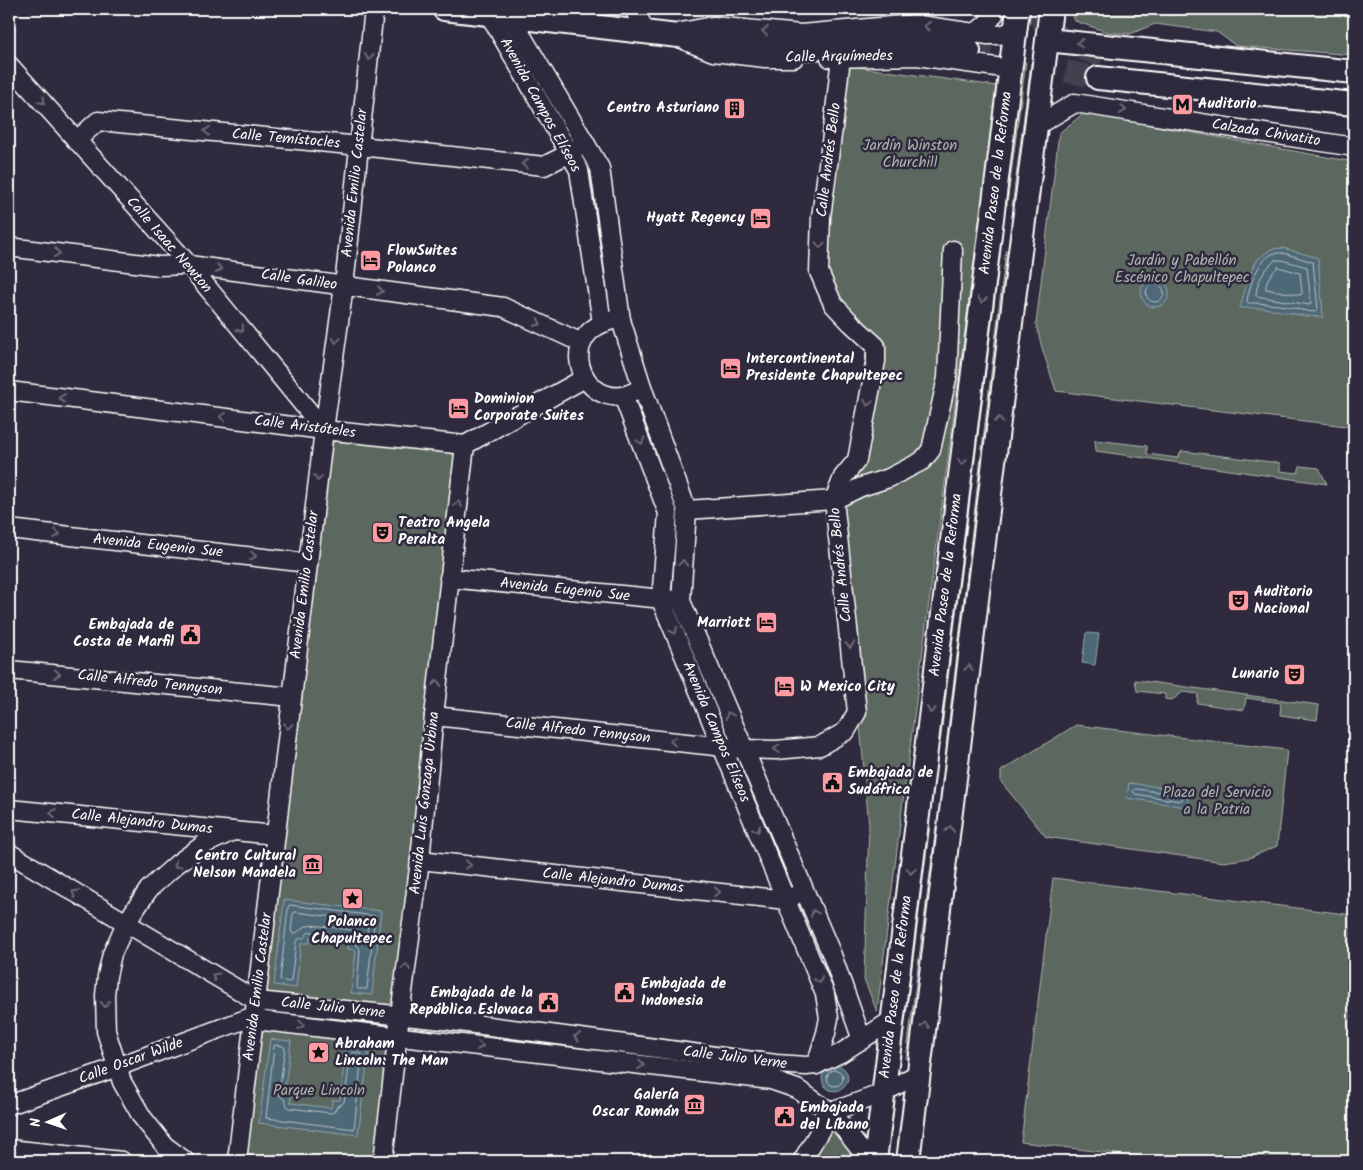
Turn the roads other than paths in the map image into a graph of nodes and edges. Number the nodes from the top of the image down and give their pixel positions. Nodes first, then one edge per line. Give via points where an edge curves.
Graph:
1 (374, 9) edge
2 (444, 9) edge
3 (634, 9) edge
4 (996, 9) edge
5 (1051, 9) edge
6 (498, 12) edge
7 (1017, 18) edge
8 (646, 32) junction
9 (671, 35) junction
10 (1047, 40) junction
11 (972, 42) junction
12 (841, 57) junction
13 (9, 65) edge
14 (1010, 70) junction
15 (1354, 72) edge
16 (1354, 88) edge
17 (1354, 104) edge
18 (1036, 126) junction
19 (76, 141) junction
20 (585, 142) junction
21 (360, 146) junction
22 (1354, 147) edge
23 (570, 153) junction
24 (9, 247) edge
25 (953, 250) dead end
26 (189, 265) junction
27 (344, 286) junction
28 (621, 320) junction
29 (602, 323) junction
30 (582, 343) junction
31 (585, 378) junction
32 (642, 387) junction
33 (9, 391) edge
34 (623, 396) junction
35 (324, 430) junction
36 (464, 446) junction
37 (834, 500) junction
38 (687, 510) junction
39 (9, 529) edge
40 (308, 563) junction
41 (449, 578) junction
42 (661, 600) junction
43 (681, 601) junction
44 (9, 670) edge
45 (292, 697) junction
46 (434, 716) junction
47 (722, 746) junction
48 (743, 749) junction
49 (9, 809) edge
50 (233, 831) junction
51 (276, 835) junction
52 (9, 853) edge
53 (420, 860) junction
54 (804, 890) junction
55 (786, 900) junction
56 (126, 923) junction
57 (255, 1008) junction
58 (400, 1015) junction
59 (444, 1020) junction
60 (892, 1020) junction
61 (397, 1037) junction
62 (862, 1040) junction
63 (442, 1042) junction
64 (816, 1065) junction
65 (117, 1067) junction
66 (920, 1073) junction
67 (883, 1093) junction
68 (9, 1105) edge
69 (831, 1112) junction
70 (9, 1149) edge
71 (122, 1161) edge
72 (185, 1161) edge
73 (237, 1161) edge
74 (383, 1161) edge
75 (802, 1161) edge
76 (869, 1161) edge
77 (874, 1161) edge
78 (908, 1161) edge

1 -> 21 street, Avenida Emilio Castelar
2 - 6 main road, Calle Arquímedes
3 - 8 street
4 - 11 street
5 - 10 main road
6 - 8 main road, Calle Arquímedes
6 - 20 street, Avenida Campos Elíseos
6 - 23 street, Avenida Campos Elíseos
7 - 11 street, Calle Arquímedes via 1004,35 988,35
7 - 14 main road, Avenida Paseo de la Reforma
8 - 9 main road, Calle Arquímedes
11 -> 9 main road, Calle Arquímedes via 791,49
9 - 12 street, Calle Arquímedes via 713,52 765,58
15 -> 10 main road
10 - 18 main road
12 - 14 street, Calle Arquímedes via 917,56
12 -> 37 street, Calle Andrés Bello via 821,217 819,272 834,304 876,346 876,361 857,460 843,477
13 -> 19 street, Calle Isaac Newton
14 -> 60 main road, Avenida Paseo de la Reforma
16 - 17 main road via 1102,68
18 -> 22 street, Calzada Chivatito via 1075,103
66 -> 18 main road
21 -> 19 street, Calle Temístocles via 98,121
19 - 26 street, Calle Isaac Newton
20 - 23 street, Calle Temístocles
20 - 28 street, Avenida Campos Elíseos via 600,168
23 -> 21 street, Calle Temístocles via 544,166
21 - 27 street, Avenida Emilio Castelar
23 - 29 street, Avenida Campos Elíseos via 580,170
24 -> 26 street, Calle Galileo via 159,266
25 - 37 street via 947,378 931,450 922,461
26 -> 27 street, Calle Galileo
26 -> 35 street, Calle Isaac Newton
27 -> 30 street, Calle Galileo via 503,307
27 -> 35 street, Avenida Emilio Castelar
28 - 29 street
28 - 32 street
29 - 30 street via 590,331
30 - 31 street via 579,354
31 - 34 street via 604,394
31 - 36 street
32 - 34 street
32 - 38 street, Avenida Campos Elíseos
35 -> 33 street, Calle Aristóteles
34 -> 42 street, Avenida Campos Elíseos via 668,513
35 - 36 street, Calle Aristóteles
35 -> 40 street, Avenida Emilio Castelar
41 -> 36 street, Avenida Luis Gonzaga Urbina
37 - 38 street
37 -> 48 street, Calle Andrés Bello via 858,712 846,731 820,746
43 -> 38 street, Avenida Campos Elíseos
39 -> 40 street, Avenida Eugenio Sue
40 - 45 street, Avenida Emilio Castelar
41 - 42 street, Avenida Eugenio Sue
46 -> 41 street, Avenida Luis Gonzaga Urbina
42 - 43 street, Avenida Eugenio Sue
42 -> 47 street, Avenida Campos Elíseos
48 -> 43 street, Avenida Campos Elíseos
44 -> 45 street, Calle Alfredo Tennyson
45 -> 51 street, Avenida Emilio Castelar
47 -> 46 street, Calle Alfredo Tennyson
46 - 53 street, Avenida Luis Gonzaga Urbina
47 - 48 street, Calle Andrés Bello
47 -> 55 street, Avenida Campos Elíseos
48 - 54 street, Avenida Campos Elíseos
50 -> 49 street, Calle Alejandro Dumas
50 - 51 street, Calle Alejandro Dumas
50 -> 56 street via 203,845 177,864 149,889
51 - 57 street, Avenida Emilio Castelar
56 -> 52 street, Calle Julio Verne
53 -> 55 street, Calle Alejandro Dumas
58 -> 53 street, Avenida Luis Gonzaga Urbina
54 - 55 street
62 -> 54 street, Avenida Campos Elíseos via 832,955
55 -> 64 street, Avenida Campos Elíseos via 825,994 829,1018
57 -> 56 street, Calle Julio Verne
56 -> 65 street via 112,954 104,995 106,1031
57 - 58 street, Calle Julio Verne
57 -> 61 street, Calle Julio Verne via 264,1021
57 - 65 street, Calle Oscar Wilde
57 - 73 street, Avenida Emilio Castelar
58 - 59 street, Calle Julio Verne
58 - 61 street, Avenida Luis Gonzaga Urbina
59 - 63 street via 435,1030
64 -> 59 street, Calle Julio Verne via 776,1064
60 - 62 street, Calle Julio Verne
60 - 67 main road, Avenida Paseo de la Reforma
61 - 63 street, Calle Julio Verne
61 - 74 street, Avenida Luis Gonzaga Urbina
62 - 64 street, Calle Julio Verne
63 -> 69 street, Calle Julio Verne via 771,1080 797,1089
65 - 68 street, Calle Oscar Wilde
65 - 72 street via 142,1116 165,1146
66 - 67 street
66 - 78 main road
67 - 69 street
67 - 77 main road, Avenida Paseo de la Reforma
69 - 75 street
69 - 76 street, Calle Julio Verne
70 - 71 street

